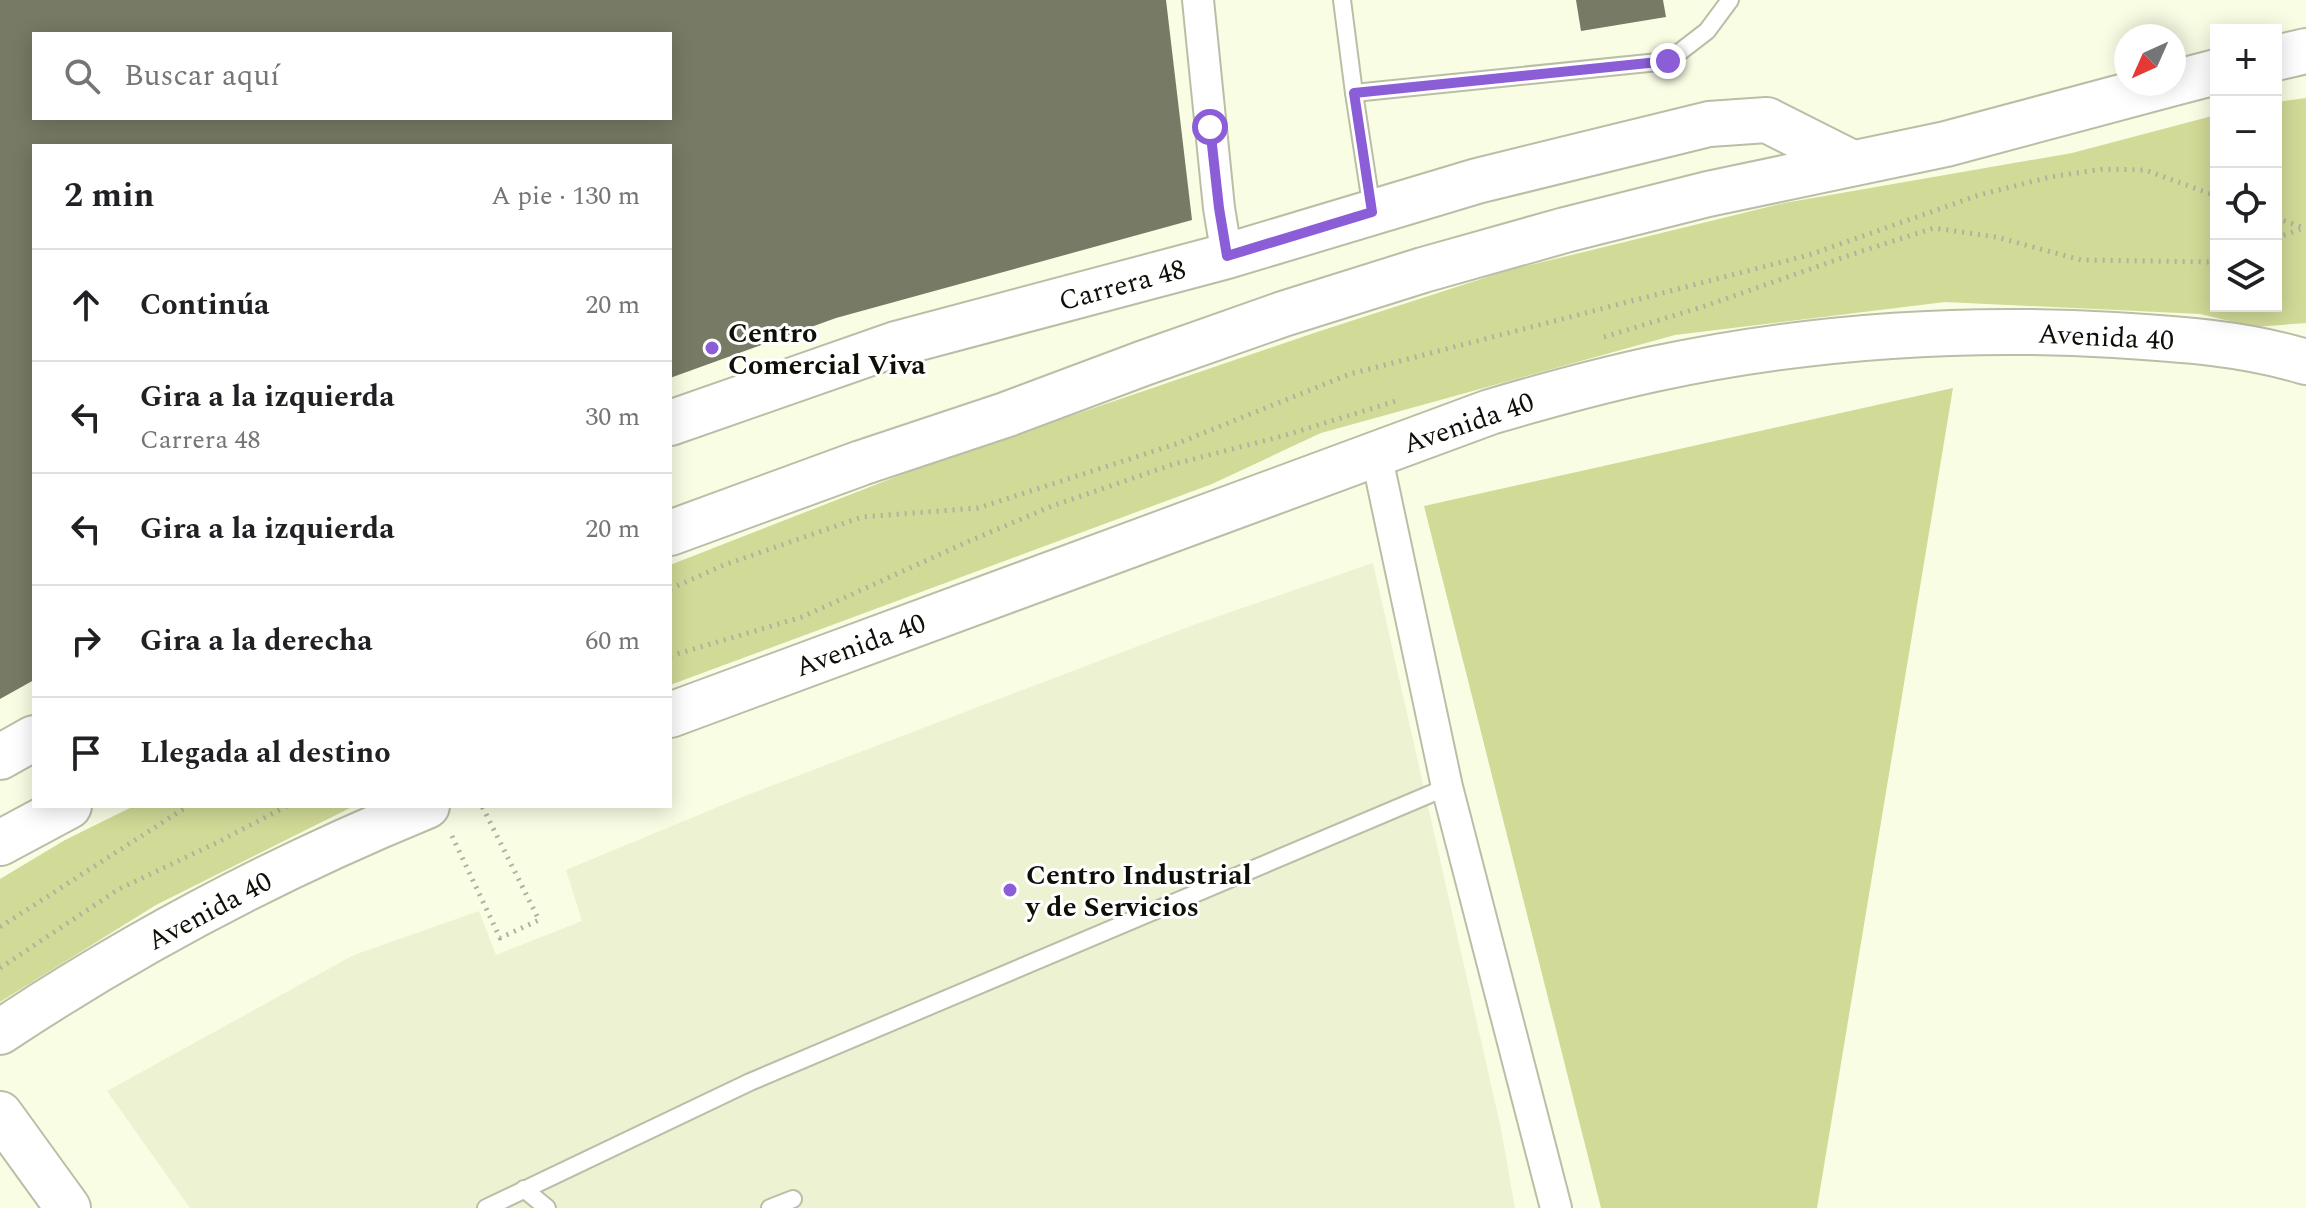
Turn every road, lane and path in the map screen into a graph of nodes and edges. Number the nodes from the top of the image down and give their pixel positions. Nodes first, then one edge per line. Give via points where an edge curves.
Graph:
1 (1198, 0) edge
2 (1342, 0) edge
3 (1730, 0) edge
4 (2306, 51) edge
5 (2282, 57) edge
6 (2210, 74) edge
7 (2186, 80) edge
8 (1354, 93) junction
9 (2124, 96) edge
10 (1852, 163) junction
11 (2210, 194) edge
12 (1372, 212) junction
13 (2282, 220) edge
14 (2304, 227) edge
15 (2282, 236) edge
16 (1227, 256) junction
17 (2210, 262) edge
18 (1599, 338) dead end
19 (2295, 353) edge
20 (1404, 399) dead end
21 (672, 422) edge
22 (1376, 453) junction
23 (672, 532) edge
24 (672, 588) edge
25 (672, 655) edge
26 (672, 714) edge
27 (32, 739) edge
28 (0, 757) edge
29 (1447, 787) junction
30 (65, 808) edge
31 (185, 808) edge
32 (283, 808) edge
33 (483, 808) edge
34 (439, 819) edge
35 (0, 843) edge
36 (0, 927) edge
37 (0, 968) edge
38 (0, 1032) edge
39 (0, 1114) edge
40 (524, 1189) junction
41 (793, 1199) dead end
42 (68, 1208) edge
43 (486, 1208) edge
44 (547, 1208) edge
45 (770, 1208) edge
46 (1556, 1208) edge

1 - 16 street
2 - 8 lane
3 - 8 lane via 1707,31 1668,61
4 - 5 main road
6 - 7 main road
8 - 12 lane
9 - 10 main road via 1946,144
10 - 12 main road, Carrera 48 via 1767,120 1709,124
10 - 23 main road via 1708,194 1423,270 1283,314
11 - 24 path via 2145,170 2103,169 1979,195 1809,255 1350,374 1176,444 978,508 862,517
12 - 16 main road, Carrera 48
13 - 14 path
14 - 15 path
16 - 21 main road, Carrera 48 via 896,344
17 - 18 path via 2081,260 1996,237 1934,228
19 - 22 main road, Avenida 40 via 2080,333 1994,332 1823,342 1739,353 1572,389
20 - 25 path via 1174,464 1065,501 802,617
22 - 26 main road, Avenida 40
22 - 29 street
27 - 28 main road
29 - 40 lane via 750,1082
29 - 46 street
30 - 35 main road
31 - 36 path
32 - 37 path via 119,889
33 - 34 path via 539,920 500,938
34 - 38 main road, Avenida 40 via 296,864 77,983
39 - 42 main road
40 - 43 lane
40 - 44 lane
41 - 45 lane

